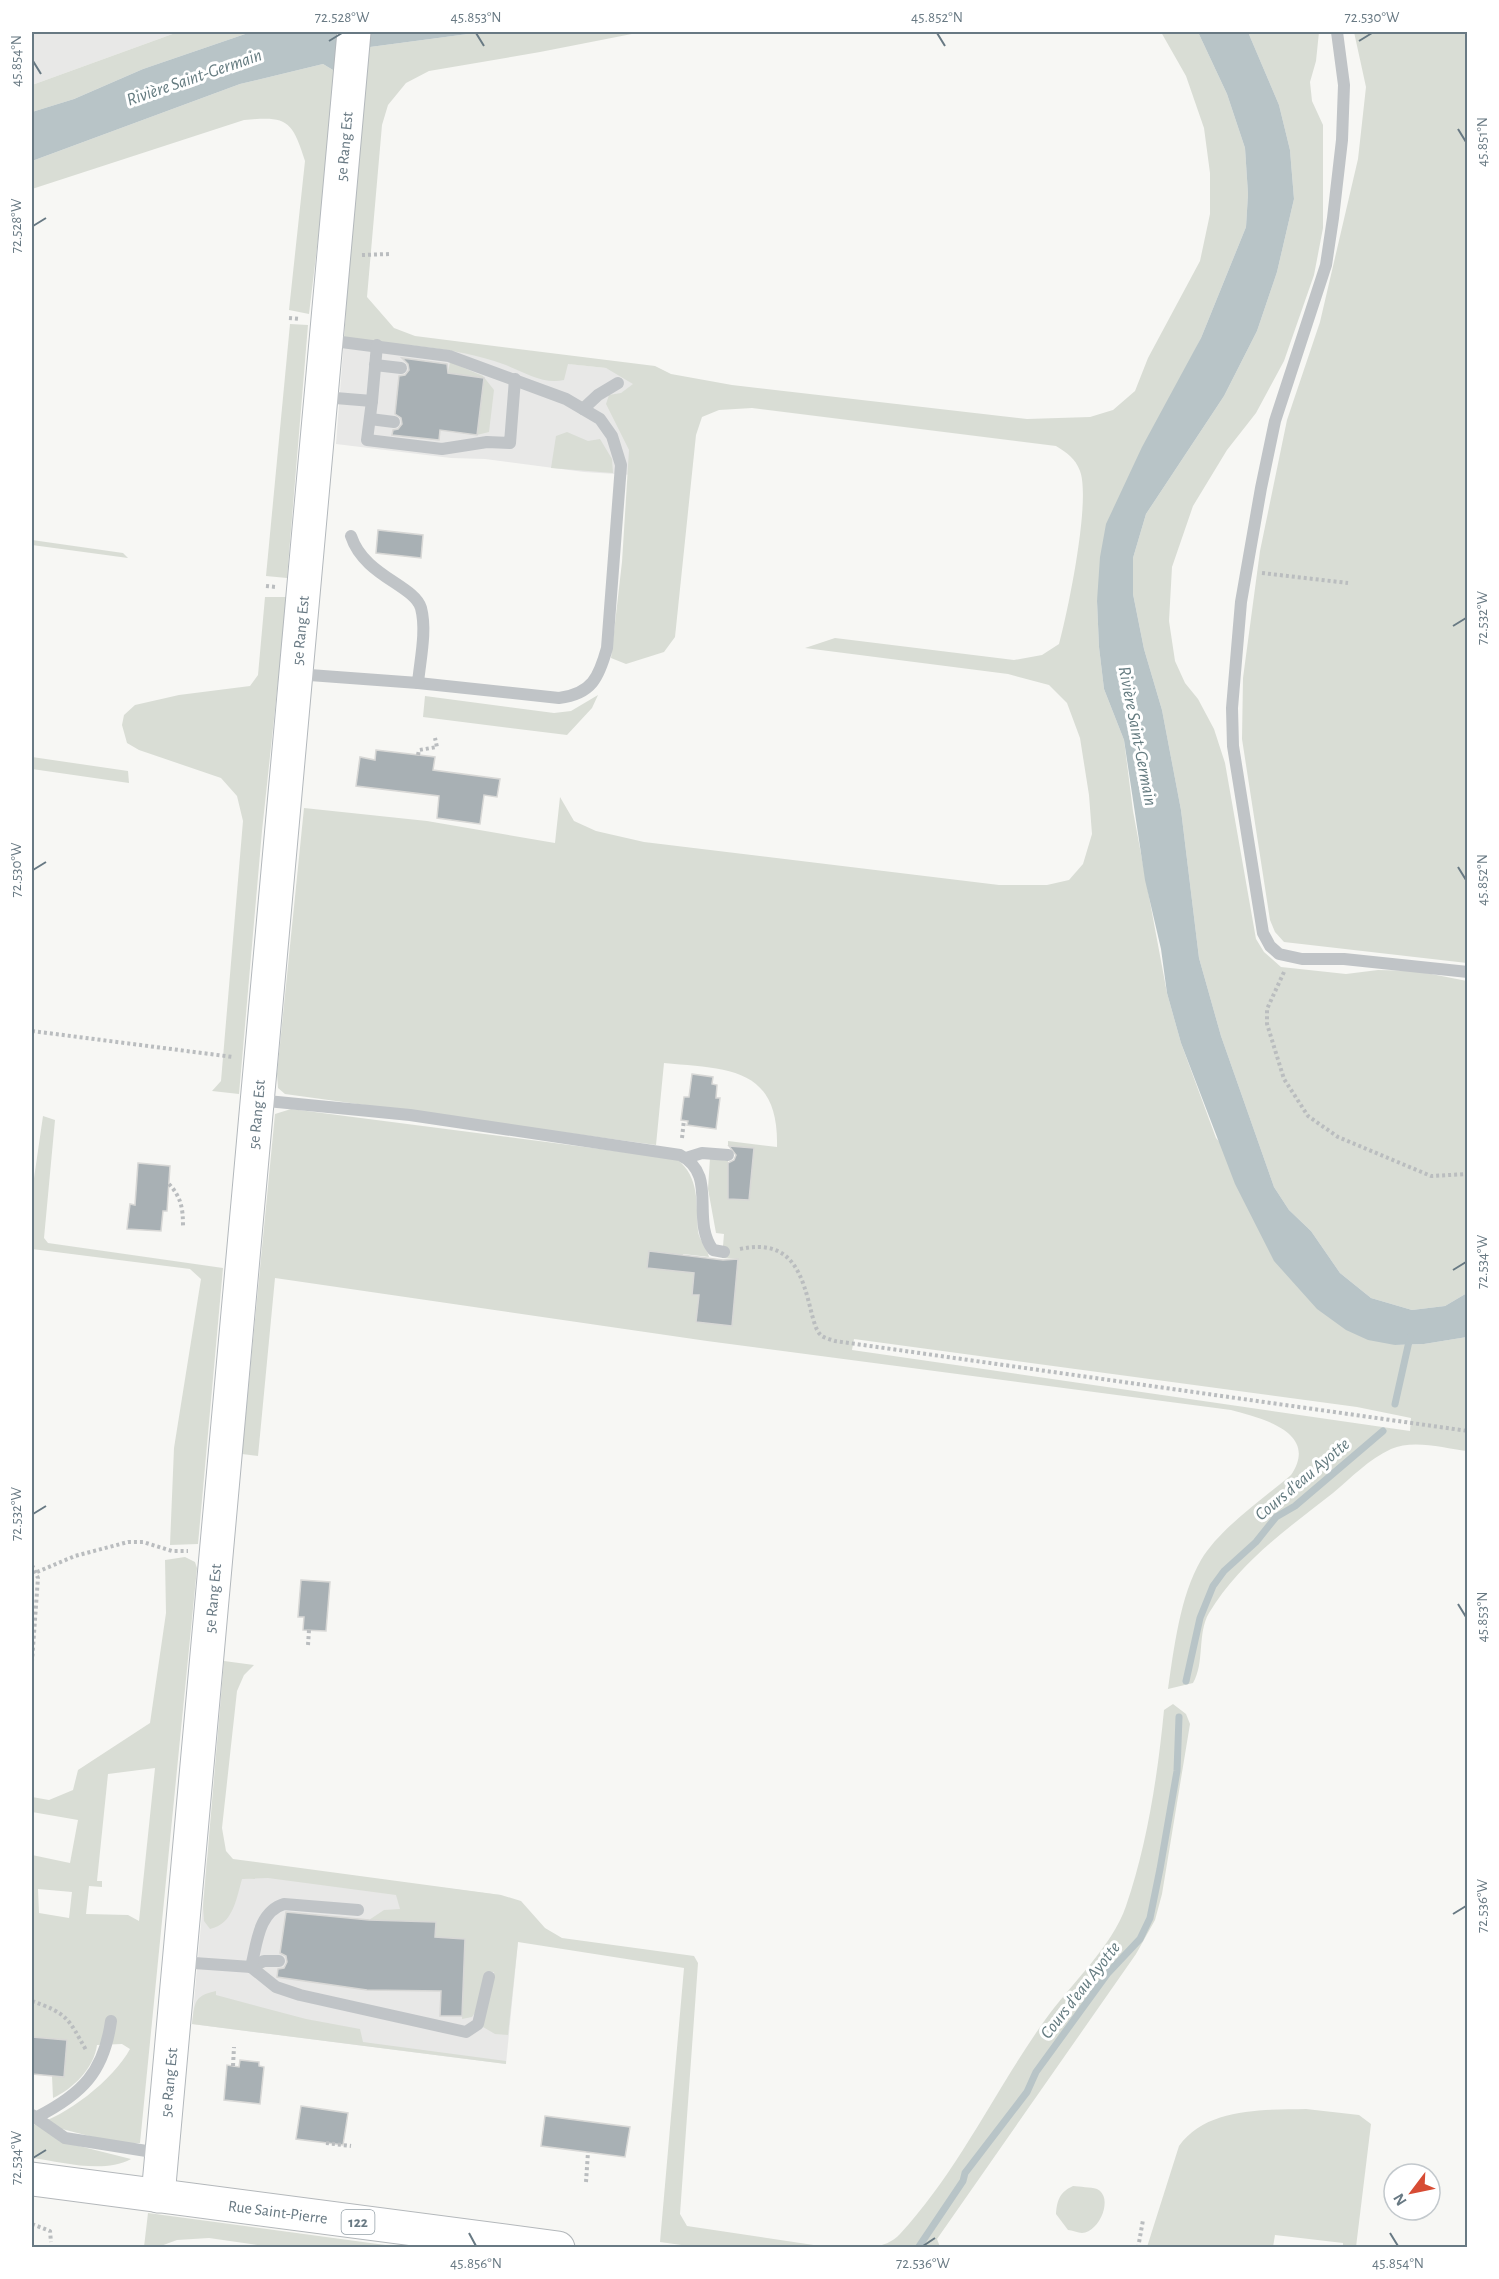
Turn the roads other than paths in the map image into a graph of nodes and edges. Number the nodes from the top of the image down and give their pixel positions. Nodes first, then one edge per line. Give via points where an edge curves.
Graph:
1 (354, 32) edge
2 (1337, 32) edge
3 (326, 339) junction
4 (377, 345) junction
5 (375, 365) junction
6 (400, 368) dead end
7 (515, 379) junction
8 (618, 382) dead end
9 (321, 396) junction
10 (372, 401) junction
11 (583, 409) junction
12 (370, 419) junction
13 (394, 422) dead end
14 (351, 536) dead end
15 (296, 674) junction
16 (418, 683) junction
17 (1467, 972) edge
18 (257, 1100) junction
19 (728, 1155) dead end
20 (686, 1158) junction
21 (724, 1252) road end
22 (358, 1910) dead end
23 (279, 1960) dead end
24 (178, 1962) junction
25 (251, 1967) junction
26 (489, 1977) dead end
27 (111, 2021) dead end
28 (34, 2116) edge
29 (161, 2153) junction
30 (32, 2179) edge
31 (158, 2196) junction
32 (484, 2243) edge
33 (558, 2247) edge

1 - 3 street, 5e Rang Est
2 - 17 lane via 1344,85 1342,140 1326,265 1275,421 1241,602 1232,708 1233,746 1263,933 1270,946 1290,957 1410,964
3 - 4 lane
3 - 9 street, 5e Rang Est
4 - 5 lane
4 - 7 lane via 450,356
5 - 6 lane
5 - 10 lane
7 - 11 lane
7 - 12 lane via 510,443 487,442 442,449 367,440
8 - 11 lane
9 - 10 lane
9 - 15 street, 5e Rang Est
10 - 12 lane
11 - 16 lane via 600,419 612,436 621,465 606,648 599,676 586,689 559,698
12 - 13 lane
14 - 16 lane via 365,563 421,606
15 - 16 lane
15 - 18 street, 5e Rang Est
18 - 20 lane via 410,1115 662,1150
18 - 24 street, 5e Rang Est
19 - 20 lane via 702,1153
20 - 21 lane via 699,1172 708,1243 713,1250
22 - 25 lane via 276,1906 263,1920
23 - 25 lane
24 - 25 lane
24 - 29 street, 5e Rang Est
25 - 26 lane via 276,1987 300,1995 466,2032 478,2024
27 - 28 lane via 100,2066 63,2104
28 - 29 lane via 65,2138
29 - 31 street, 5e Rang Est
30 - 31 street, Rue Saint-Pierre / 122
31 - 32 street, Rue Saint-Pierre / 122
32 - 33 street, Rue Saint-Pierre / 122

